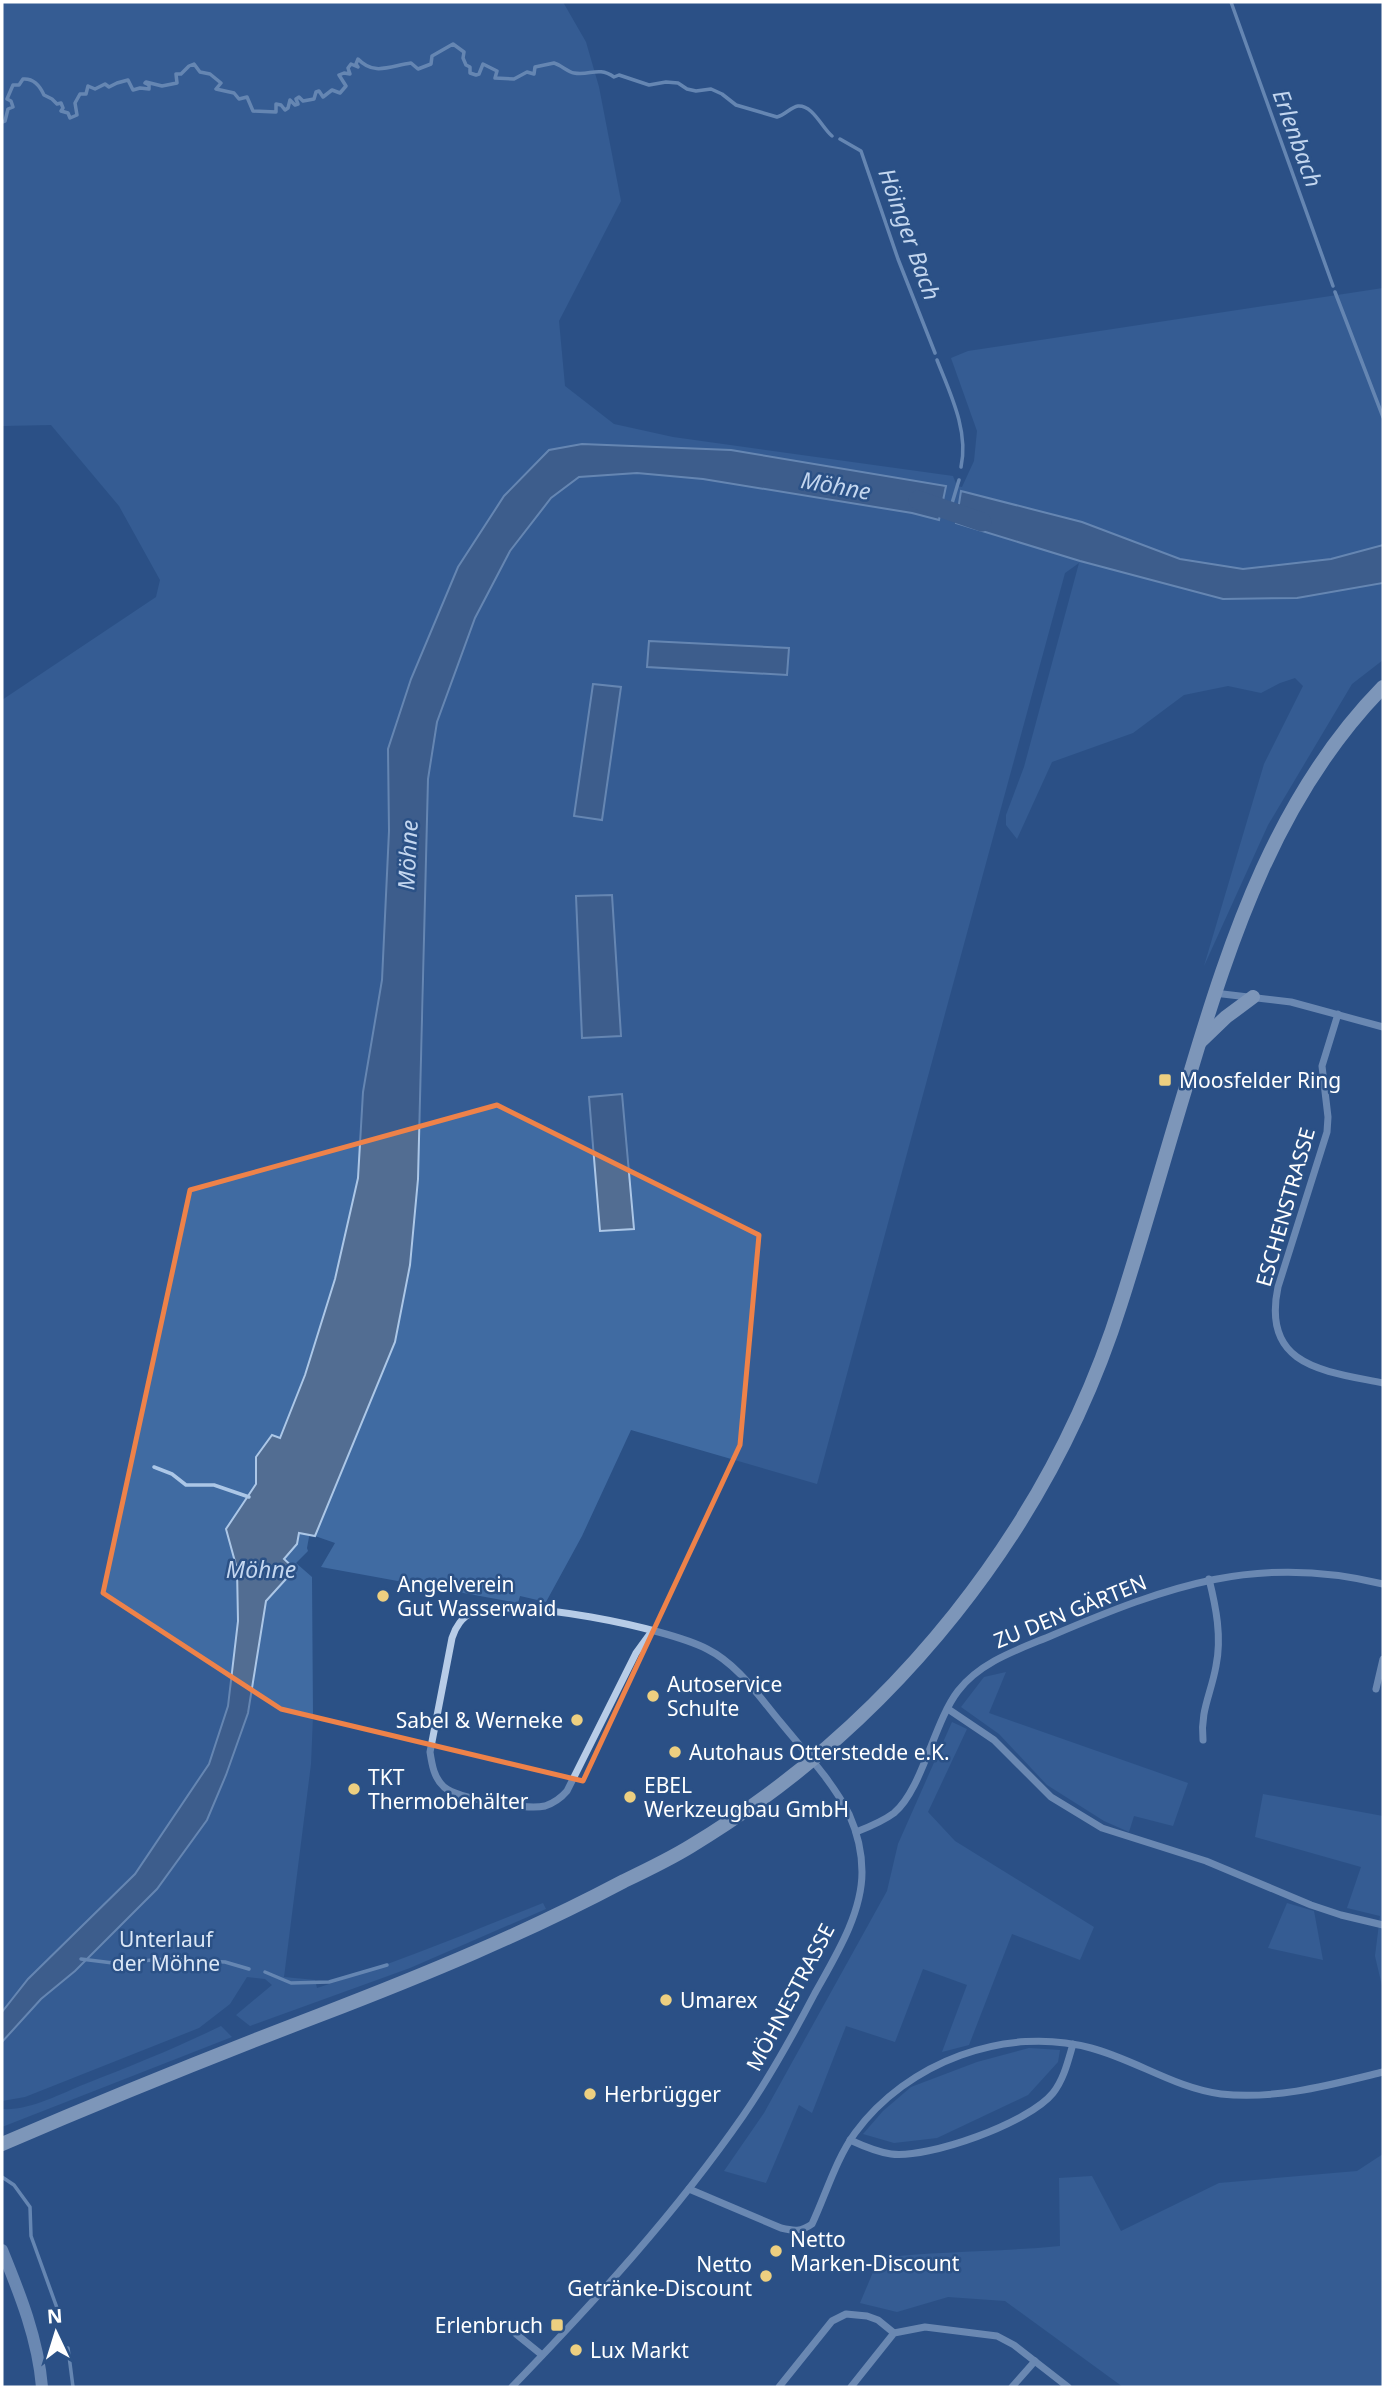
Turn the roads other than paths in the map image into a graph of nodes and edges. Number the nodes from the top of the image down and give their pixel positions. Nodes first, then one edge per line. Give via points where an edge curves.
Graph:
1 (1383, 687) edge
2 (1214, 993) junction
3 (1253, 997) junction
4 (1338, 1014) junction
5 (1383, 1027) edge
6 (1199, 1042) junction
7 (1383, 1383) edge
8 (1209, 1579) junction
9 (1383, 1584) edge
10 (652, 1631) junction
11 (1383, 1659) edge
12 (1377, 1689) dead end
13 (948, 1709) junction
14 (1203, 1740) dead end
15 (812, 1760) junction
16 (856, 1832) junction
17 (1383, 1925) edge
18 (1073, 2044) junction
19 (1383, 2073) edge
20 (850, 2140) junction
21 (2, 2144) edge
22 (689, 2189) junction
23 (2, 2250) edge
24 (894, 2333) junction
25 (516, 2334) dead end
26 (542, 2355) junction
27 (1035, 2361) junction
28 (42, 2387) edge
29 (512, 2387) edge
30 (779, 2387) edge
31 (851, 2387) edge
32 (1012, 2387) edge
33 (1068, 2387) edge

1 - 2 main road via 1346,729 1295,804 1254,886
2 - 3 street
2 - 6 main road
3 - 4 street
3 - 6 main road
4 - 5 street
4 - 7 street, ESCHENSTRASSE via 1322,1066 1327,1132 1278,1287 1276,1319 1283,1342 1308,1365
6 - 15 main road via 1111,1334 1076,1419 1037,1494 984,1577 920,1657 863,1717
8 - 9 street, ZU DEN GÄRTEN via 1299,1572
8 - 13 street, ZU DEN GÄRTEN via 1121,1607 999,1658 969,1678
8 - 14 street via 1219,1639 1201,1721
10 - 10 street, MÖHNESTRASSE via 558,1611 474,1612 455,1628 430,1752 436,1777 456,1794 526,1808 546,1806 562,1797 636,1653
10 - 15 street, MÖHNESTRASSE via 707,1649 724,1661 753,1686
11 - 12 street
13 - 16 street, ZU DEN GÄRTEN via 904,1801 880,1822
13 - 17 street via 994,1740 1051,1797 1102,1828 1206,1861 1311,1905
15 - 16 street, MÖHNESTRASSE via 844,1805
15 - 21 main road via 686,1849 584,1902 446,1966
16 - 22 street, MÖHNESTRASSE via 862,1873 851,1921 766,2081
18 - 19 street via 1113,2054 1192,2088 1223,2094 1289,2092
18 - 20 street via 1006,2045 929,2068 888,2096
18 - 20 street via 1065,2073 1053,2093 998,2129 902,2154
20 - 22 street via 812,2224 805,2229 781,2228
22 - 26 street, MÖHNESTRASSE
23 - 28 street via 36,2342
24 - 27 street via 925,2327 997,2336
24 - 30 street via 867,2316 846,2314 832,2321
24 - 31 street
25 - 26 street
26 - 29 street, MÖHNESTRASSE
27 - 32 street
27 - 33 street

